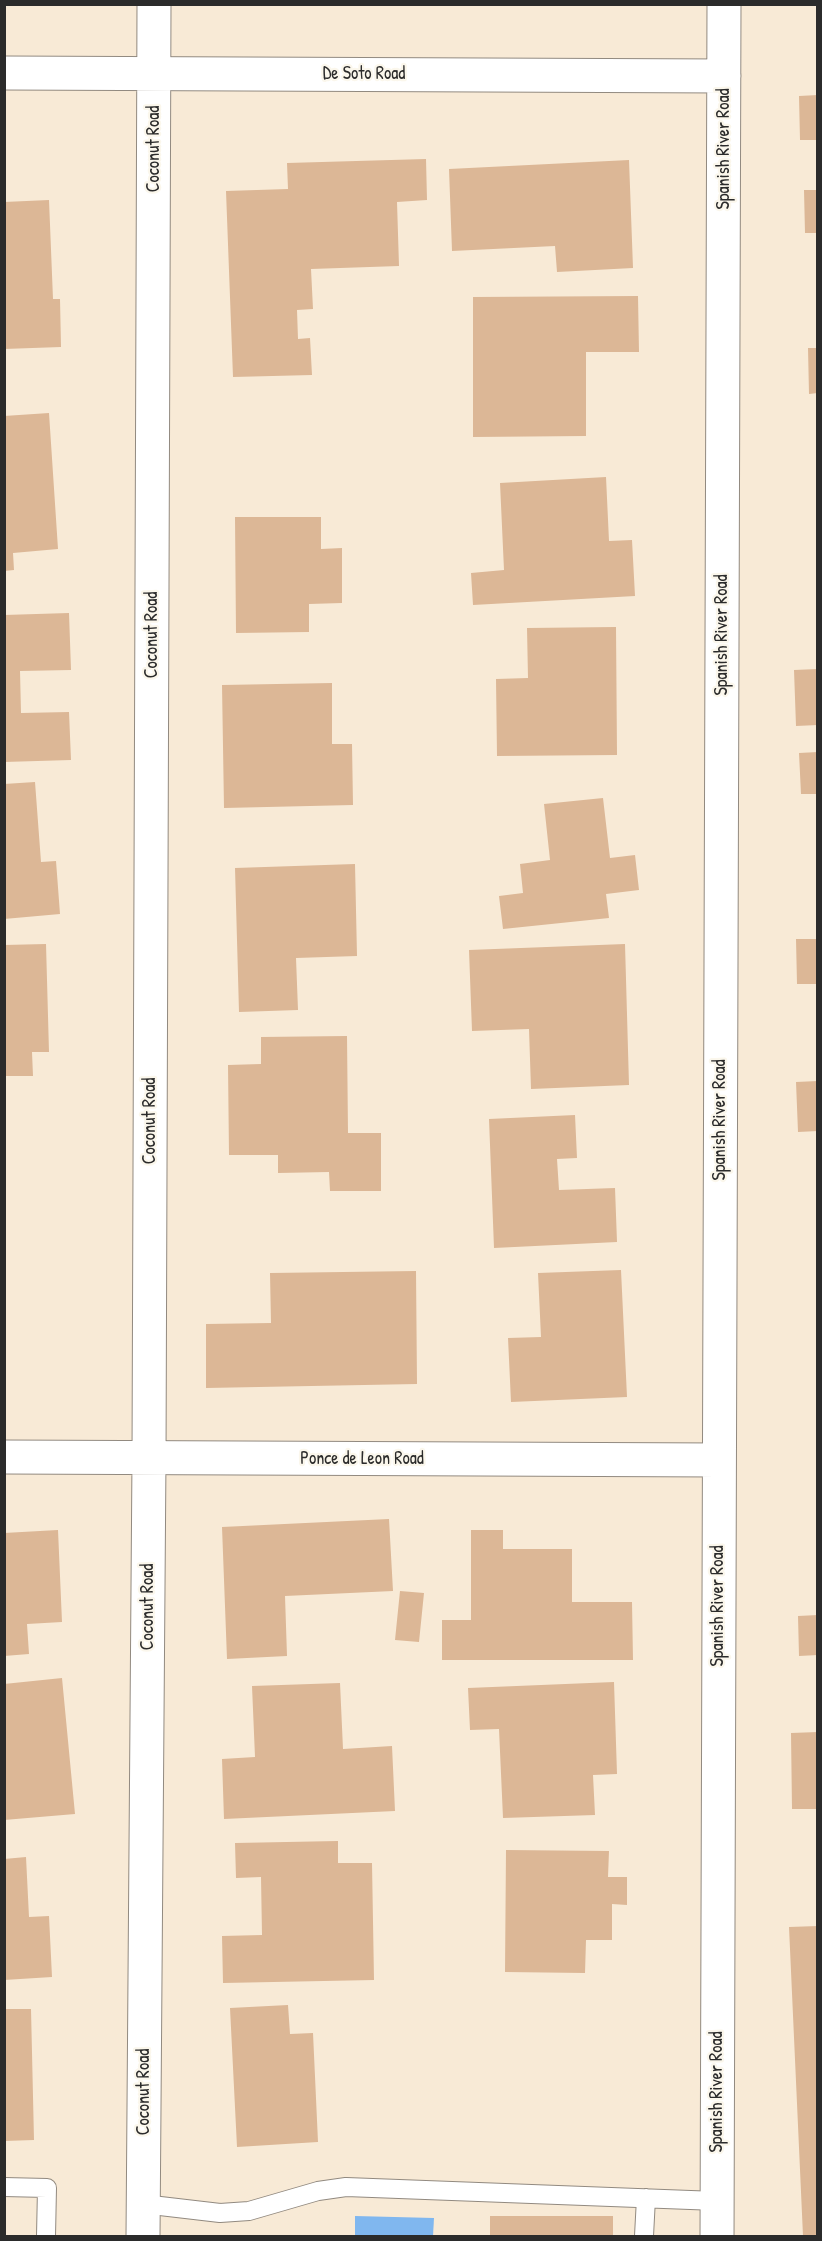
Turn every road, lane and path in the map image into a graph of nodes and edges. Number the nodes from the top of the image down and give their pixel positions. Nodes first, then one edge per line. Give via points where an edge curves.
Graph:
1 (154, 4) edge
2 (724, 4) edge
3 (4, 73) edge
4 (154, 73) junction
5 (724, 76) junction
6 (4, 1457) edge
7 (149, 1458) junction
8 (719, 1460) junction
9 (4, 2187) edge
10 (646, 2198) junction
11 (717, 2201) junction
12 (143, 2204) junction
13 (46, 2236) edge
14 (143, 2236) edge
15 (644, 2236) edge
16 (717, 2236) edge

1 - 4 street, Coconut Road
2 - 5 street, Spanish River Road
3 - 4 street, De Soto Road
4 - 5 street, De Soto Road
4 - 7 street, Coconut Road
5 - 8 street, Spanish River Road
6 - 7 street, Ponce de Leon Road
7 - 8 street, Ponce de Leon Road
7 - 12 street, Coconut Road
8 - 11 street, Spanish River Road
9 - 13 lane via 47,2188
10 - 11 lane
10 - 12 lane via 346,2187 249,2211 220,2213
10 - 15 lane
11 - 16 street, Spanish River Road
12 - 14 street, Coconut Road

